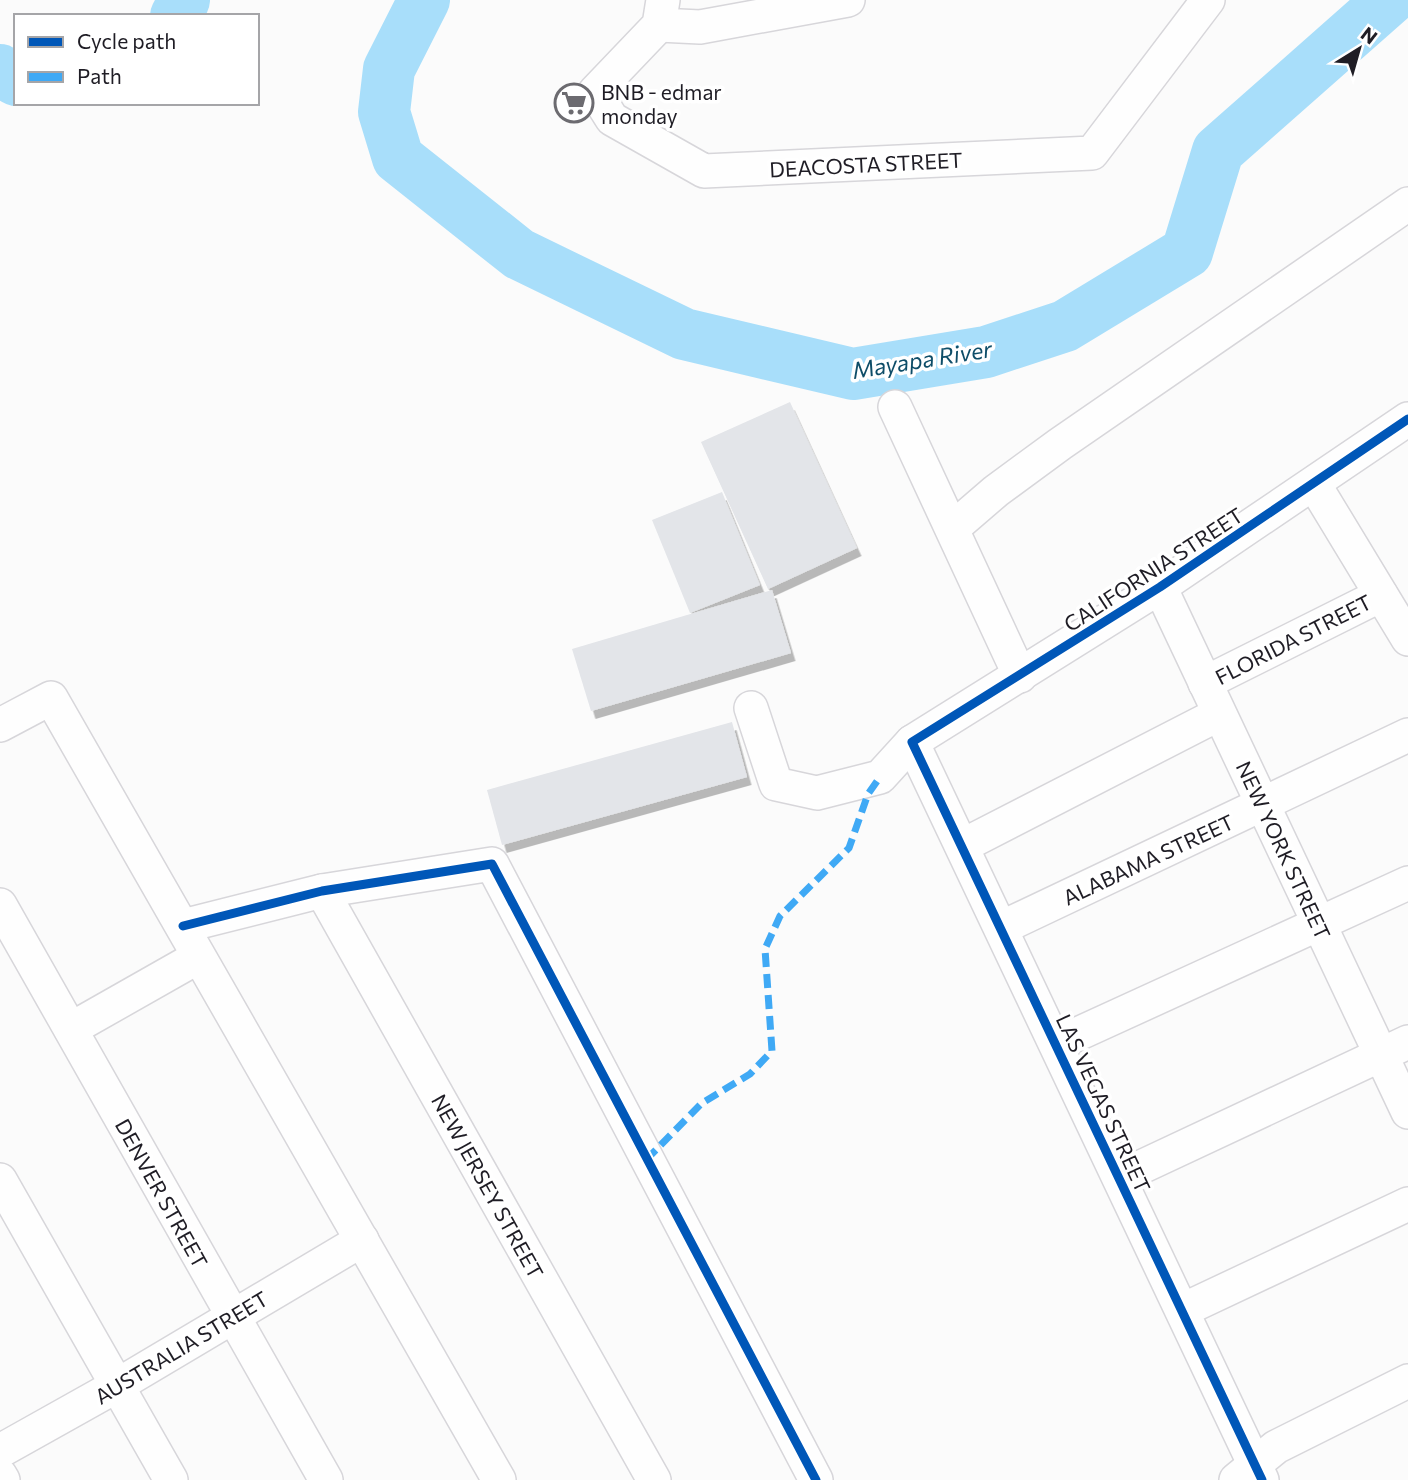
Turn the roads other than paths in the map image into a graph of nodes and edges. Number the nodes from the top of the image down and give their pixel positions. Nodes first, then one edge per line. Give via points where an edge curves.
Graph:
1 (848, 0) edge
2 (1208, 0) edge
3 (661, 13) edge
4 (1408, 204) edge
5 (895, 407) dead end
6 (1408, 419) edge
7 (1314, 484) junction
8 (953, 528) junction
9 (1160, 587) junction
10 (1381, 595) junction
11 (1408, 639) edge
12 (1020, 676) junction
13 (1205, 683) junction
14 (751, 708) dead end
15 (1219, 714) junction
16 (0, 725) edge
17 (1408, 735) edge
18 (912, 743) junction
19 (1262, 806) junction
20 (962, 846) junction
21 (1408, 883) edge
22 (322, 891) junction
23 (0, 905) edge
24 (1320, 925) junction
25 (183, 926) junction
26 (1001, 928) junction
27 (198, 957) junction
28 (71, 1029) junction
29 (1056, 1044) junction
30 (1395, 1049) edge
31 (1408, 1112) edge
32 (1120, 1177) junction
33 (0, 1181) edge
34 (1408, 1204) edge
35 (362, 1240) junction
36 (1183, 1310) junction
37 (232, 1317) junction
38 (1408, 1381) edge
39 (118, 1385) junction
40 (0, 1451) edge
41 (0, 1475) edge
42 (1251, 1475) edge
43 (3, 1480) edge
44 (171, 1480) edge
45 (326, 1480) edge
46 (499, 1480) edge
47 (654, 1480) edge
48 (816, 1480) edge

1 - 3 street via 700,27
2 - 3 street, DEACOSTA STREET via 1092,153 704,171 612,119 595,92
4 - 8 street via 1060,444
5 - 8 street
6 - 7 street, CALIFORNIA STREET
7 - 9 street, CALIFORNIA STREET
7 - 10 street
8 - 12 street
9 - 12 street, CALIFORNIA STREET
9 - 13 street, NEW YORK STREET
10 - 11 street
10 - 13 street, FLORIDA STREET
12 - 18 street, CALIFORNIA STREET
13 - 15 street, NEW YORK STREET
14 - 18 street, CALIFORNIA STREET via 776,783 817,793 880,777
15 - 19 street, NEW YORK STREET
15 - 20 street
16 - 25 street via 51,698
17 - 19 street, ALABAMA STREET
18 - 20 street, LAS VEGAS STREET
19 - 24 street, NEW YORK STREET
19 - 26 street, ALABAMA STREET
20 - 26 street, LAS VEGAS STREET
21 - 24 street
22 - 25 street
22 - 47 street, NEW JERSEY STREET
22 - 48 street via 492,864
23 - 28 street, DENVER STREET
24 - 29 street
24 - 30 street, NEW YORK STREET
25 - 27 street
26 - 29 street, LAS VEGAS STREET
27 - 28 street
27 - 35 street
28 - 37 street, DENVER STREET
29 - 32 street, LAS VEGAS STREET
30 - 31 street, NEW YORK STREET
30 - 32 street
32 - 36 street, LAS VEGAS STREET
33 - 39 street
34 - 36 street
35 - 37 street, AUSTRALIA STREET
35 - 46 street
36 - 42 street, LAS VEGAS STREET
37 - 39 street, AUSTRALIA STREET
37 - 45 street, DENVER STREET
38 - 42 street via 1276,1447
39 - 40 street, AUSTRALIA STREET
39 - 44 street
41 - 43 street

